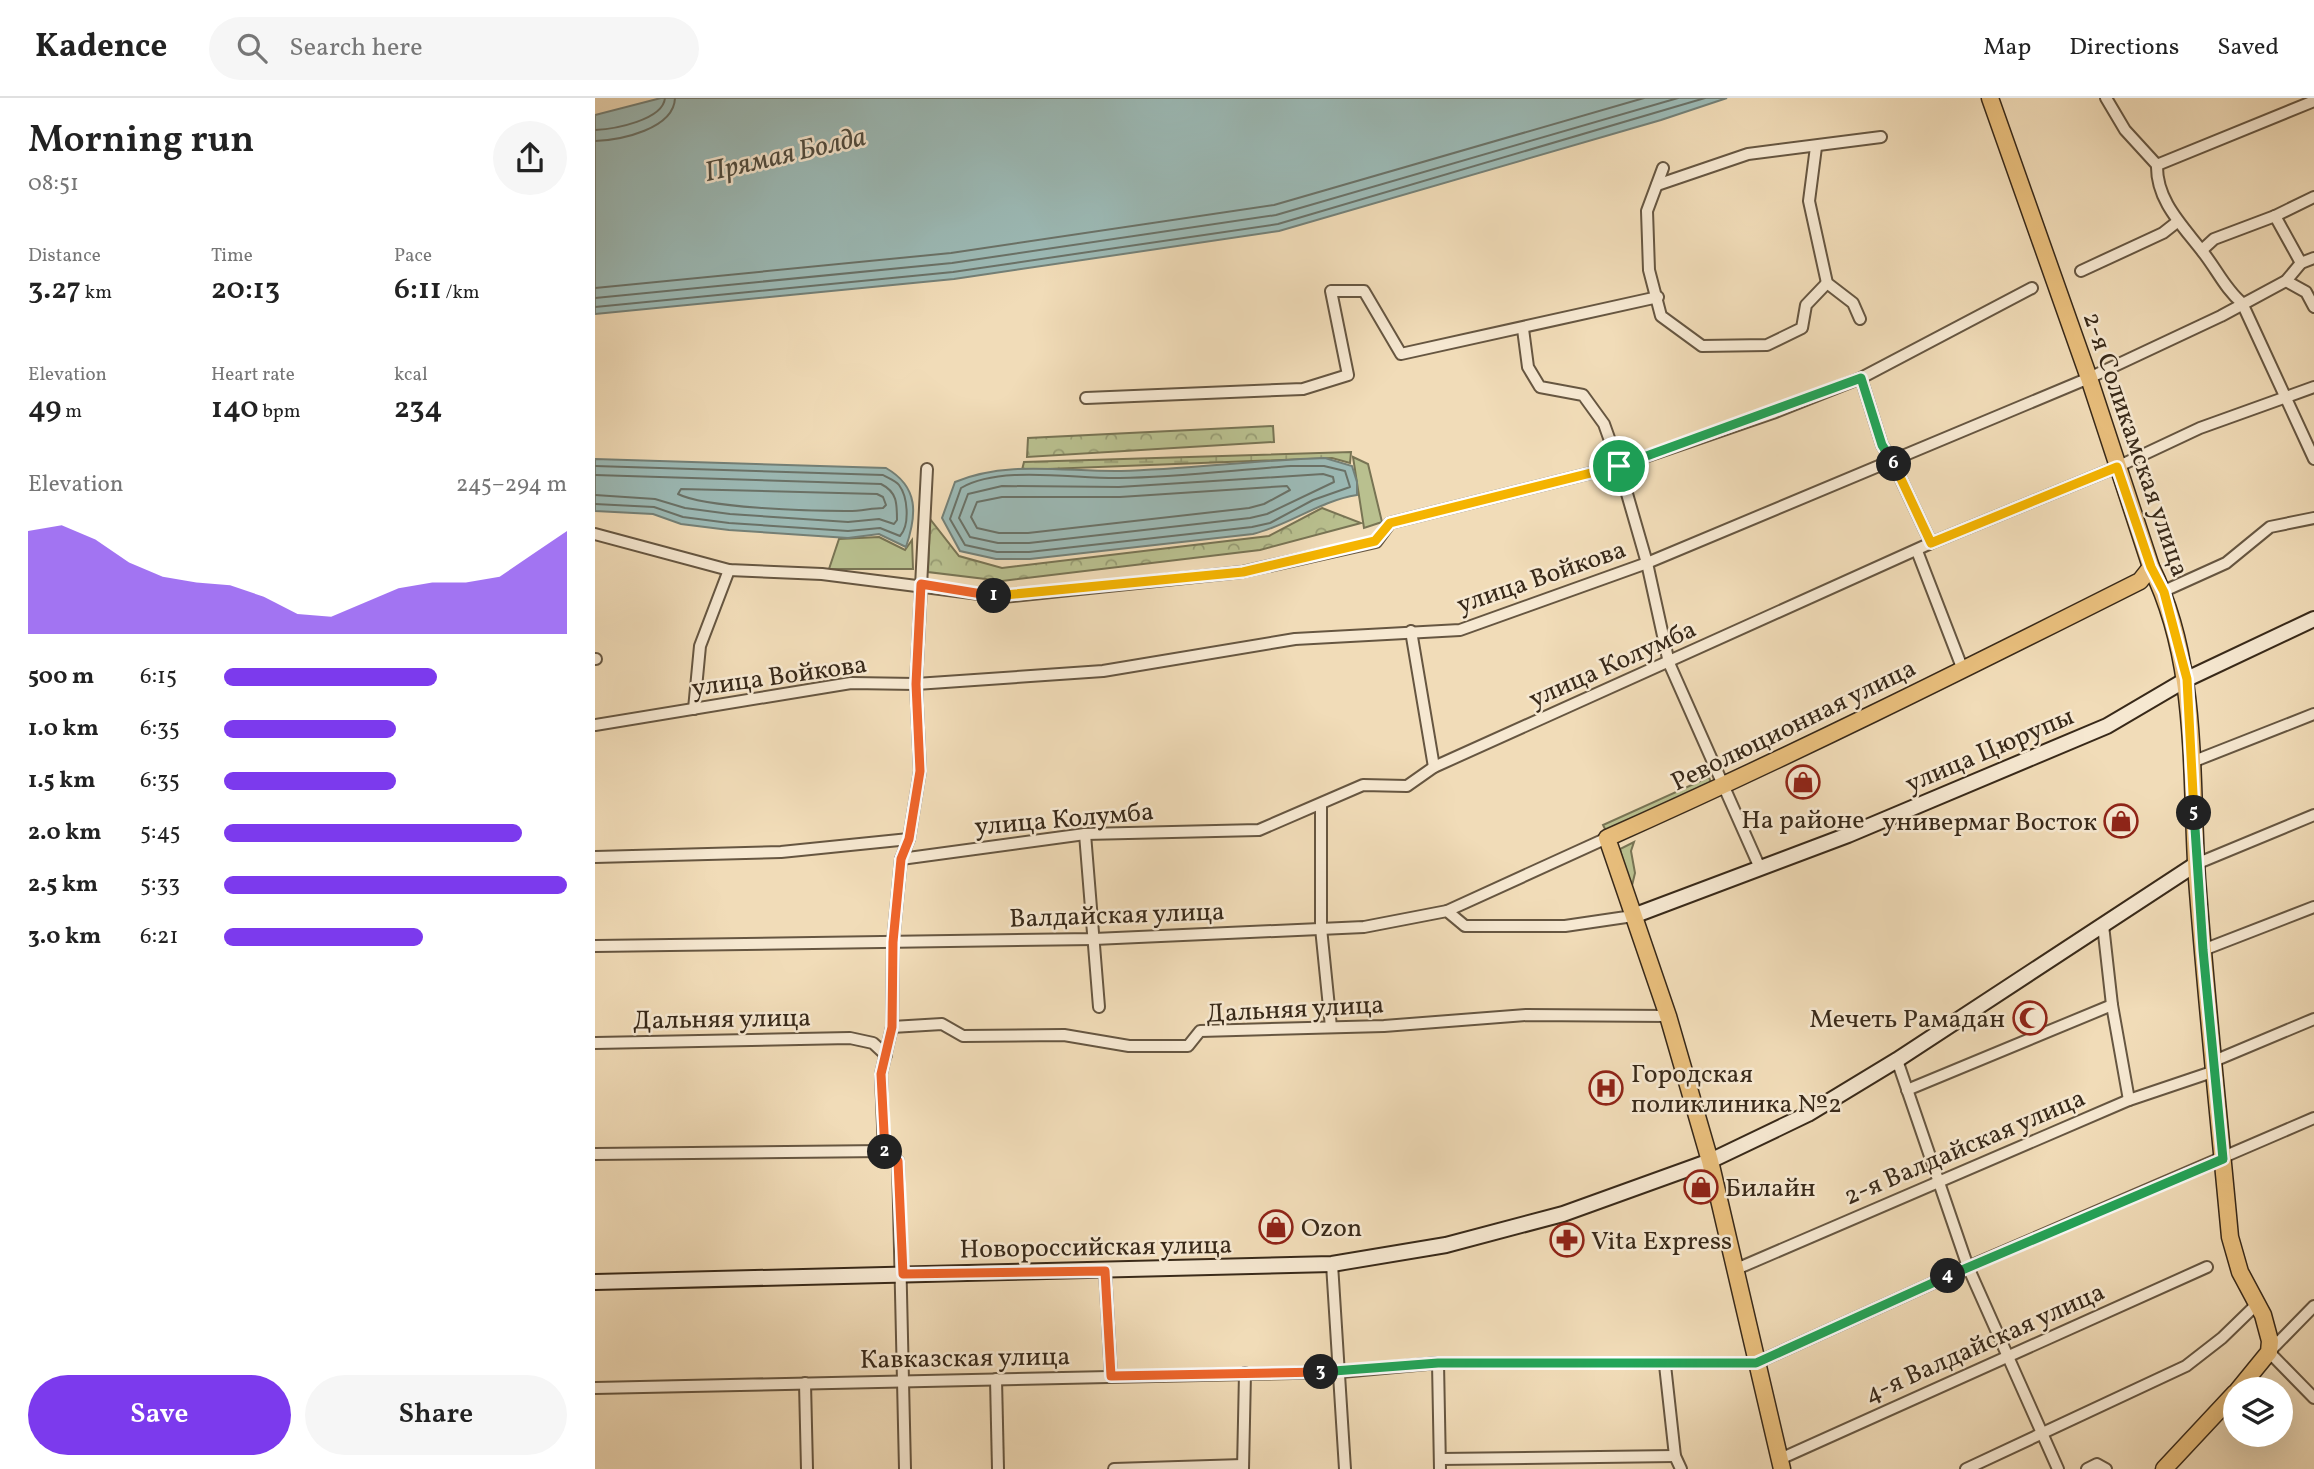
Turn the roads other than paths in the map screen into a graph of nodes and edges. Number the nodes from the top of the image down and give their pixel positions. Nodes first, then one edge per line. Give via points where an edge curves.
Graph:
1 (1990, 98) edge
2 (2106, 98) edge
3 (2314, 101) edge
4 (1881, 137) dead end
5 (1816, 147) junction
6 (2157, 165) junction
7 (1663, 169) dead end
8 (1657, 185) junction
9 (2314, 197) edge
10 (2275, 216) junction
11 (2177, 222) junction
12 (2202, 250) junction
13 (2314, 258) edge
14 (2301, 263) junction
15 (2081, 271) dead end
16 (2286, 281) junction
17 (1827, 283) junction
18 (2032, 288) dead end
19 (1658, 297) junction
20 (2242, 303) junction
21 (2314, 307) edge
22 (1860, 319) dead end
23 (1523, 329) junction
24 (2089, 377) junction
25 (1861, 378) junction
26 (2314, 387) edge
27 (2287, 396) junction
28 (1086, 398) dead end
29 (2314, 459) edge
30 (1892, 460) junction
31 (1619, 466) junction
32 (2117, 467) junction
33 (927, 469) dead end
34 (2314, 518) edge
35 (595, 534) edge
36 (1931, 543) junction
37 (1917, 551) junction
38 (1647, 563) junction
39 (2151, 567) junction
40 (729, 570) junction
41 (921, 584) junction
42 (2164, 592) junction
43 (2314, 619) edge
44 (1411, 631) junction
45 (1669, 663) junction
46 (1963, 670) junction
47 (2187, 679) junction
48 (916, 684) junction
49 (694, 709) junction
50 (2314, 714) edge
51 (595, 725) edge
52 (2192, 762) junction
53 (1434, 767) junction
54 (1722, 787) junction
55 (1321, 806) junction
56 (2314, 815) edge
57 (1085, 834) junction
58 (1607, 838) junction
59 (909, 839) junction
60 (595, 857) edge
61 (901, 859) junction
62 (2196, 864) junction
63 (1760, 868) junction
64 (2314, 907) edge
65 (1447, 911) junction
66 (1633, 916) junction
67 (2103, 925) junction
68 (1321, 928) junction
69 (1094, 939) junction
70 (893, 942) junction
71 (595, 946) edge
72 (2203, 950) junction
73 (2112, 1004) junction
74 (1099, 1007) dead end
75 (1668, 1016) junction
76 (2314, 1019) edge
77 (892, 1027) junction
78 (1331, 1027) junction
79 (595, 1043) edge
80 (886, 1055) junction
81 (1897, 1060) junction
82 (2215, 1066) junction
83 (1907, 1090) junction
84 (2129, 1100) junction
85 (2312, 1122) edge
86 (884, 1151) junction
87 (595, 1154) edge
88 (2223, 1159) junction
89 (1710, 1161) junction
90 (1938, 1180) junction
91 (1332, 1264) junction
92 (1968, 1267) junction
93 (2207, 1267) dead end
94 (1734, 1270) junction
95 (1105, 1271) junction
96 (903, 1274) junction
97 (595, 1282) edge
98 (2257, 1304) junction
99 (2314, 1306) edge
100 (2269, 1352) junction
101 (2006, 1357) junction
102 (1438, 1363) junction
103 (1756, 1363) junction
104 (1665, 1365) junction
105 (1341, 1372) junction
106 (1245, 1373) junction
107 (1111, 1376) junction
108 (2248, 1377) edge
109 (996, 1379) junction
110 (905, 1381) junction
111 (805, 1383) junction
112 (595, 1388) edge
113 (2314, 1398) edge
114 (2223, 1405) edge
115 (2044, 1433) junction
116 (1675, 1456) junction
117 (1440, 1464) edge
118 (1781, 1464) edge
119 (1243, 1467) edge
120 (807, 1469) edge
121 (905, 1469) edge
122 (998, 1469) edge
123 (1114, 1469) edge
124 (1345, 1469) edge
125 (1681, 1469) edge
126 (1966, 1469) edge
127 (2058, 1469) edge
128 (2087, 1469) edge
129 (2106, 1469) edge
130 (2164, 1469) edge

1 - 24 main road, 2-я Соликамская улица
2 - 6 street via 2125,130
3 - 6 street
4 - 5 street
5 - 8 street via 1748,154
5 - 17 street via 1809,201
6 - 11 street via 2157,178
7 - 8 street
8 - 19 street via 1647,211 1649,270
9 - 10 street
10 - 12 street via 2214,239
10 - 14 street
11 - 12 street
11 - 15 street
12 - 20 street
13 - 14 street, улица Войкова
14 - 16 street, улица Войкова
16 - 20 street, улица Войкова
16 - 21 street via 2306,292
17 - 19 street via 1806,305 1802,328 1767,345 1702,346 1661,316
17 - 22 street via 1853,303
18 - 25 street
19 - 23 street
20 - 24 street, улица Войкова
20 - 27 street
23 - 28 street via 1401,354 1364,291 1331,290 1348,374 1303,389
23 - 31 street via 1528,367 1540,387 1583,395 1604,424
24 - 30 street, улица Войкова
24 - 32 main road, 2-я Соликамская улица
25 - 30 street via 1882,445
25 - 31 street
26 - 27 street, улица Колумба
27 - 29 street
27 - 32 street, улица Колумба via 2200,428
30 - 36 street
30 - 38 street, улица Войкова
31 - 38 street
31 - 41 street via 1390,523 1375,541 1243,572 1003,597
32 - 36 street, улица Колумба
32 - 39 main road, 2-я Соликамская улица
33 - 41 street
34 - 42 street via 2270,527 2226,563
35 - 40 street
36 - 37 street, улица Колумба
37 - 45 street, улица Колумба
37 - 46 street
38 - 44 street, улица Войкова via 1460,630
38 - 45 street
39 - 42 main road, 2-я Соликамская улица
39 - 46 main road, Революционная улица via 2140,581
40 - 41 street
40 - 49 street via 700,646
41 - 48 street
42 - 47 main road, 2-я Соликамская улица
43 - 47 street, улица Цюрупы
44 - 48 street, улица Войкова via 1295,639 1103,671
44 - 53 street
45 - 53 street, улица Колумба
45 - 54 street
46 - 54 main road, Революционная улица
47 - 52 main road, 2-я Соликамская улица
47 - 63 street, улица Цюрупы via 2107,726
48 - 49 street, улица Войкова via 851,683
48 - 59 street via 920,771
49 - 51 street, улица Войкова
50 - 52 street
52 - 62 main road, 2-я Соликамская улица
53 - 55 street, улица Колумба via 1407,786 1363,785
54 - 58 main road, Революционная улица
54 - 63 street
55 - 57 street, улица Колумба via 1259,830
55 - 68 street
56 - 62 street
57 - 61 street, улица Колумба
57 - 69 street
58 - 65 street, Революционная улица
58 - 66 main road
59 - 60 street via 781,852
59 - 61 street
61 - 70 street
62 - 67 street, Новороссийская улица
62 - 72 main road, 2-я Соликамская улица
63 - 66 street, улица Цюрупы
64 - 72 street
65 - 66 street via 1465,926 1565,926
65 - 68 street, Валдайская улица via 1364,927
66 - 75 main road
67 - 73 street
67 - 81 street, Новороссийская улица
68 - 69 street, Валдайская улица
68 - 78 street
69 - 70 street, Валдайская улица
69 - 74 street
70 - 71 street, Валдайская улица
70 - 77 street
72 - 82 main road, 2-я Соликамская улица
73 - 83 street
73 - 84 street
75 - 78 street, Дальняя улица via 1526,1015
75 - 89 main road
76 - 82 street, 2-я Валдайская улица
77 - 78 street, Дальняя улица via 942,1024 963,1036 1064,1035 1129,1046 1188,1046 1200,1031
77 - 80 street
79 - 80 street, Дальняя улица via 850,1038 873,1043
80 - 86 street via 881,1074
81 - 83 street
81 - 89 street, Новороссийская улица via 1808,1114
82 - 84 street, 2-я Валдайская улица
82 - 88 main road, 2-я Соликамская улица
83 - 90 street
84 - 90 street, 2-я Валдайская улица
85 - 88 street
86 - 87 street
86 - 96 street via 898,1161
88 - 92 street
88 - 98 main road, 2-я Соликамская улица via 2230,1237 2240,1272
89 - 91 street, Новороссийская улица via 1563,1214 1446,1245
89 - 94 main road
90 - 92 street
90 - 94 street, 2-я Валдайская улица
91 - 95 street, Новороссийская улица
91 - 105 street
92 - 101 street
92 - 103 street
93 - 101 street, 4-я Валдайская улица
94 - 103 main road
95 - 96 street, Новороссийская улица
95 - 107 street
96 - 97 street, Новороссийская улица
96 - 110 street
98 - 100 main road, 2-я Соликамская улица via 2270,1341
98 - 115 street via 2186,1366
99 - 100 street
100 - 108 main road
100 - 113 street
101 - 115 street
101 - 118 street, 4-я Валдайская улица
102 - 104 street, Кавказская улица
102 - 105 street, Кавказская улица
102 - 117 street
103 - 104 street, Кавказская улица
103 - 118 main road
104 - 116 street
105 - 106 street, Кавказская улица
105 - 124 street
106 - 107 street, Кавказская улица
106 - 119 street
107 - 109 street, Кавказская улица
109 - 110 street, Кавказская улица
109 - 122 street
110 - 111 street, Кавказская улица
110 - 121 street
111 - 112 street, Кавказская улица
111 - 120 street
114 - 130 main road
115 - 126 street
115 - 127 street
116 - 117 street
116 - 125 street
119 - 123 street
128 - 129 street via 2097,1464

